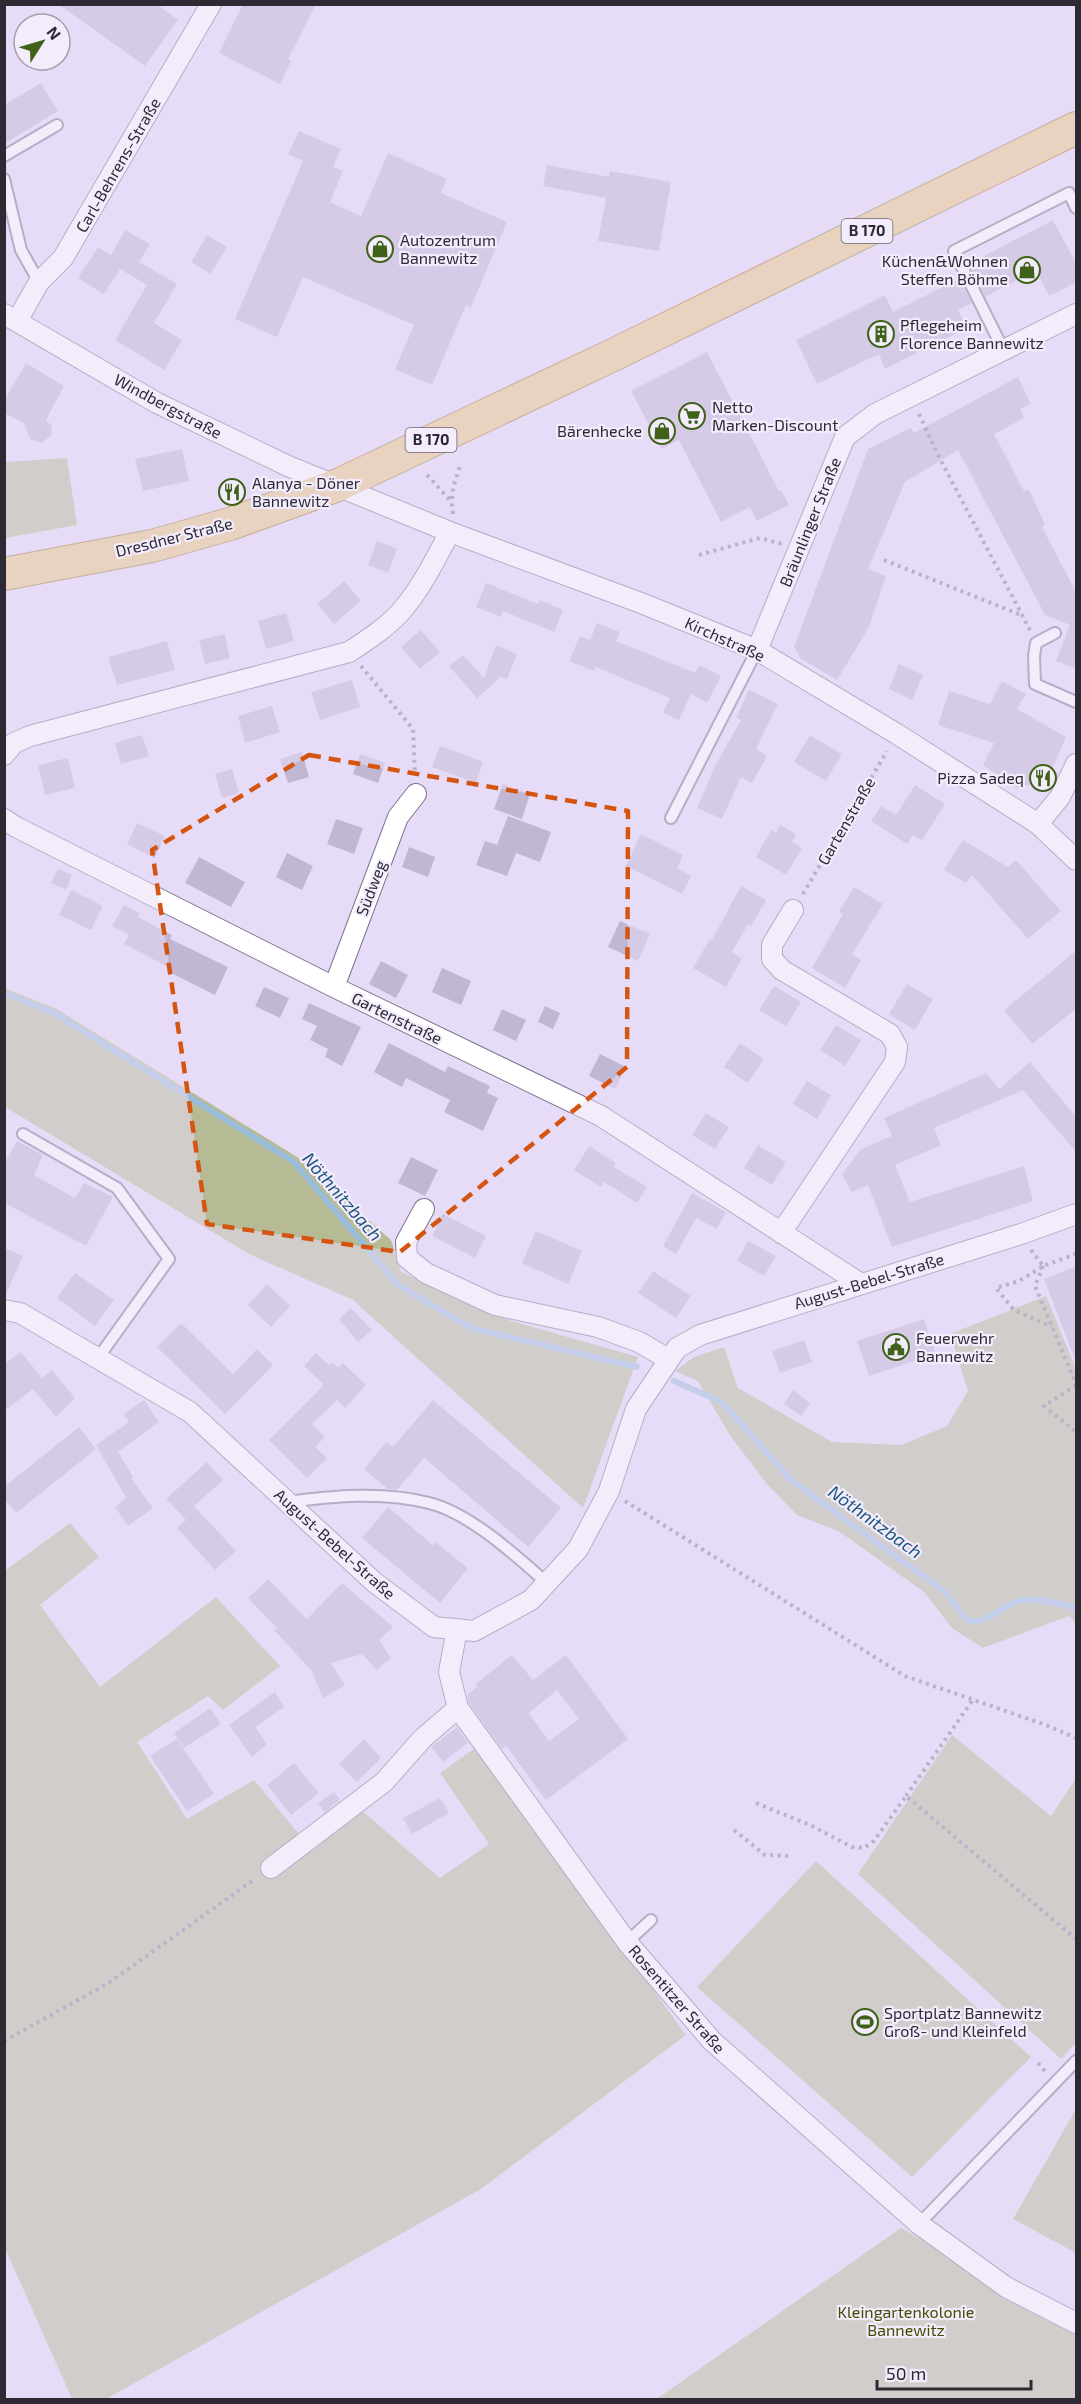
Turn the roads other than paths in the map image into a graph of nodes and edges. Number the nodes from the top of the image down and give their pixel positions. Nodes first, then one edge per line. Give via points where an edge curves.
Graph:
1 (212, 4) edge
2 (57, 126) dead end
3 (1077, 128) edge
4 (4, 156) edge
5 (4, 178) edge
6 (1077, 208) edge
7 (39, 282) junction
8 (1077, 314) edge
9 (11, 317) edge
10 (1005, 351) junction
11 (338, 485) junction
12 (450, 532) junction
13 (4, 574) edge
14 (1055, 633) dead end
15 (757, 650) junction
16 (1077, 702) edge
17 (4, 755) edge
18 (1077, 764) edge
19 (416, 794) road end
20 (671, 818) dead end
21 (4, 819) edge
22 (1038, 824) junction
23 (1077, 860) edge
24 (793, 910) road end
25 (333, 987) junction
26 (23, 1134) dead end
27 (424, 1209) dead end
28 (1077, 1214) edge
29 (782, 1233) junction
30 (861, 1284) junction
31 (4, 1310) edge
32 (98, 1358) junction
33 (668, 1359) junction
34 (287, 1502) junction
35 (547, 1583) junction
36 (457, 1629) junction
37 (458, 1708) junction
38 (271, 1868) road end
39 (651, 1920) dead end
40 (627, 1942) junction
41 (1077, 2061) edge
42 (919, 2224) junction
43 (1077, 2323) edge

1 - 7 street, Carl-Behrens-Straße via 63,258
2 - 4 lane
3 - 11 main road, B 170
5 - 7 lane via 21,250
6 - 10 lane via 1069,194 954,251
7 - 9 street, Carl-Behrens-Straße
8 - 10 street, Bräunlinger Straße
9 - 11 street, Windbergstraße via 157,403
10 - 15 street, Bräunlinger Straße via 875,414 845,437
11 - 12 street, Kirchstraße
11 - 13 main road, Dresdner Straße / B 170 via 230,524 152,546
12 - 15 street, Kirchstraße
12 - 17 street via 404,608 382,630 349,652 30,736 14,743
14 - 16 lane via 1036,643 1035,684
15 - 20 lane
15 - 22 street, Kirchstraße
18 - 22 street via 1060,797
19 - 25 street, Südweg via 398,817
21 - 25 street, Gartenstraße
22 - 23 street, Kirchstraße
24 - 29 street via 772,945 772,959 782,970 890,1035 897,1047 896,1062
25 - 29 street, Gartenstraße via 601,1116
26 - 32 lane via 117,1188 169,1259
27 - 33 street via 406,1242 407,1258 426,1273 495,1305 598,1327 639,1342
28 - 30 street, August-Bebel-Straße
29 - 30 street, Gartenstraße
30 - 33 street, August-Bebel-Straße via 700,1335 676,1348
31 - 32 street, August-Bebel-Straße via 20,1313
32 - 34 street, August-Bebel-Straße via 190,1412
33 - 35 street, August-Bebel-Straße via 636,1409 609,1491 578,1550
34 - 35 lane via 381,1497 430,1503 496,1540
34 - 36 street, August-Bebel-Straße via 382,1589 435,1627
35 - 36 street, August-Bebel-Straße via 531,1600 474,1631
36 - 37 street, Rosentitzer Straße via 449,1672
37 - 38 street via 423,1738 384,1782
37 - 40 street, Rosentitzer Straße
39 - 40 lane
40 - 42 street, Rosentitzer Straße via 712,2041 905,2202
41 - 42 lane
42 - 43 street, Rosentitzer Straße via 1006,2287

